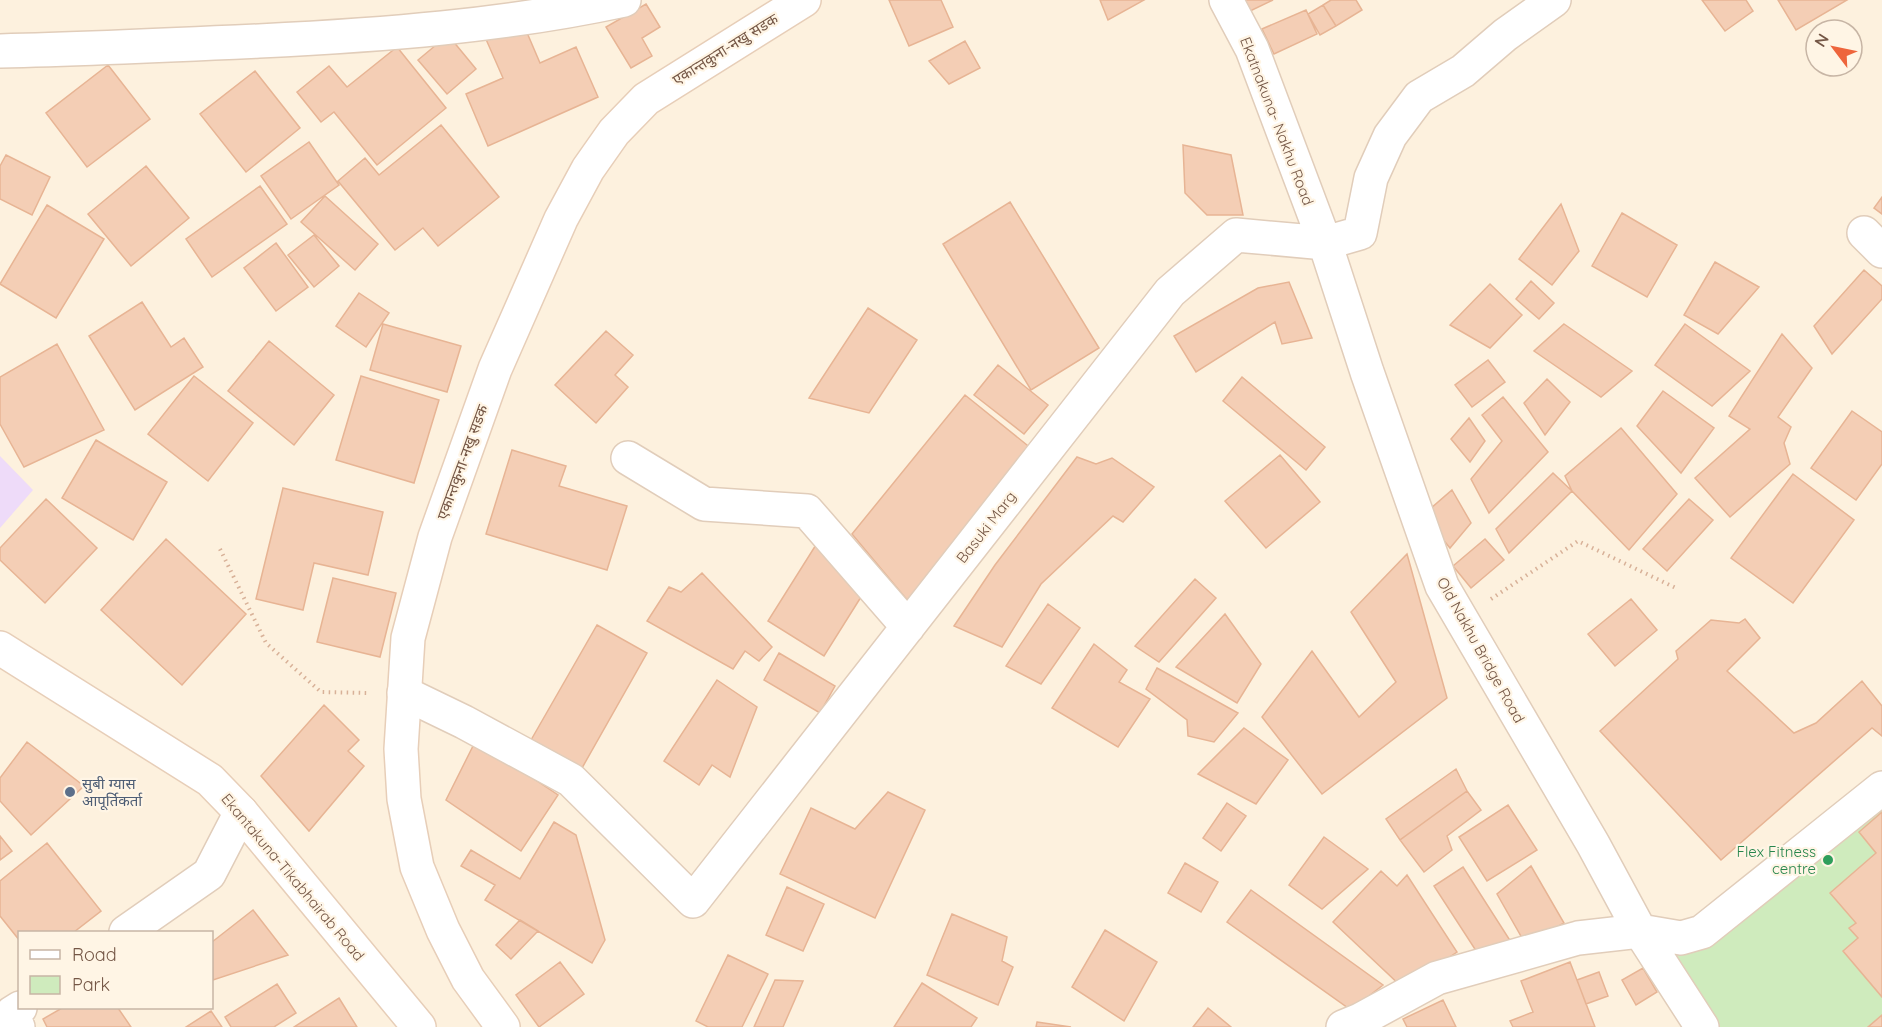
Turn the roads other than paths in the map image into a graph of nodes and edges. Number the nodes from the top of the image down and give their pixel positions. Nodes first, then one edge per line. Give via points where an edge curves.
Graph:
1 (624, 0) edge
2 (804, 0) edge
3 (1226, 0) edge
4 (1554, 0) edge
5 (0, 51) edge
6 (1325, 243) junction
7 (628, 458) dead end
8 (908, 627) junction
9 (0, 648) edge
10 (404, 693) junction
11 (1882, 788) edge
12 (241, 812) junction
13 (1640, 930) junction
14 (129, 931) edge
15 (18, 1009) edge
16 (18, 1027) edge
17 (419, 1027) edge
18 (503, 1027) edge
19 (1343, 1027) edge
20 (1702, 1027) edge

1 - 5 street via 472,26 347,36
2 - 10 street, एकान्तकुना-नखु सडक via 646,99 614,132 588,169 561,219 495,369 435,537 408,638
3 - 6 street, Ekatnakuna- Nakhu Road via 1252,49
4 - 6 street via 1462,71 1419,97 1390,136 1371,178 1359,233
6 - 8 street, Basuki Marg via 1236,236 1170,292
6 - 13 street, Old Nakhu Bridge Road via 1442,586
7 - 8 street via 704,504 807,511
8 - 10 street, Basuki Marg via 693,901 571,780
9 - 12 street, Ekantakuna-Tikabhairab Road via 210,780
10 - 18 street, एकान्तकुना-नखु सडक via 404,799 417,867 468,979
11 - 13 street via 1702,932 1681,938
12 - 14 street via 209,874
12 - 17 street, Ekantakuna-Tikabhairab Road
13 - 19 street via 1578,938 1437,978
13 - 20 street, Old Nakhu Bridge Road
15 - 16 street via 12,1013

